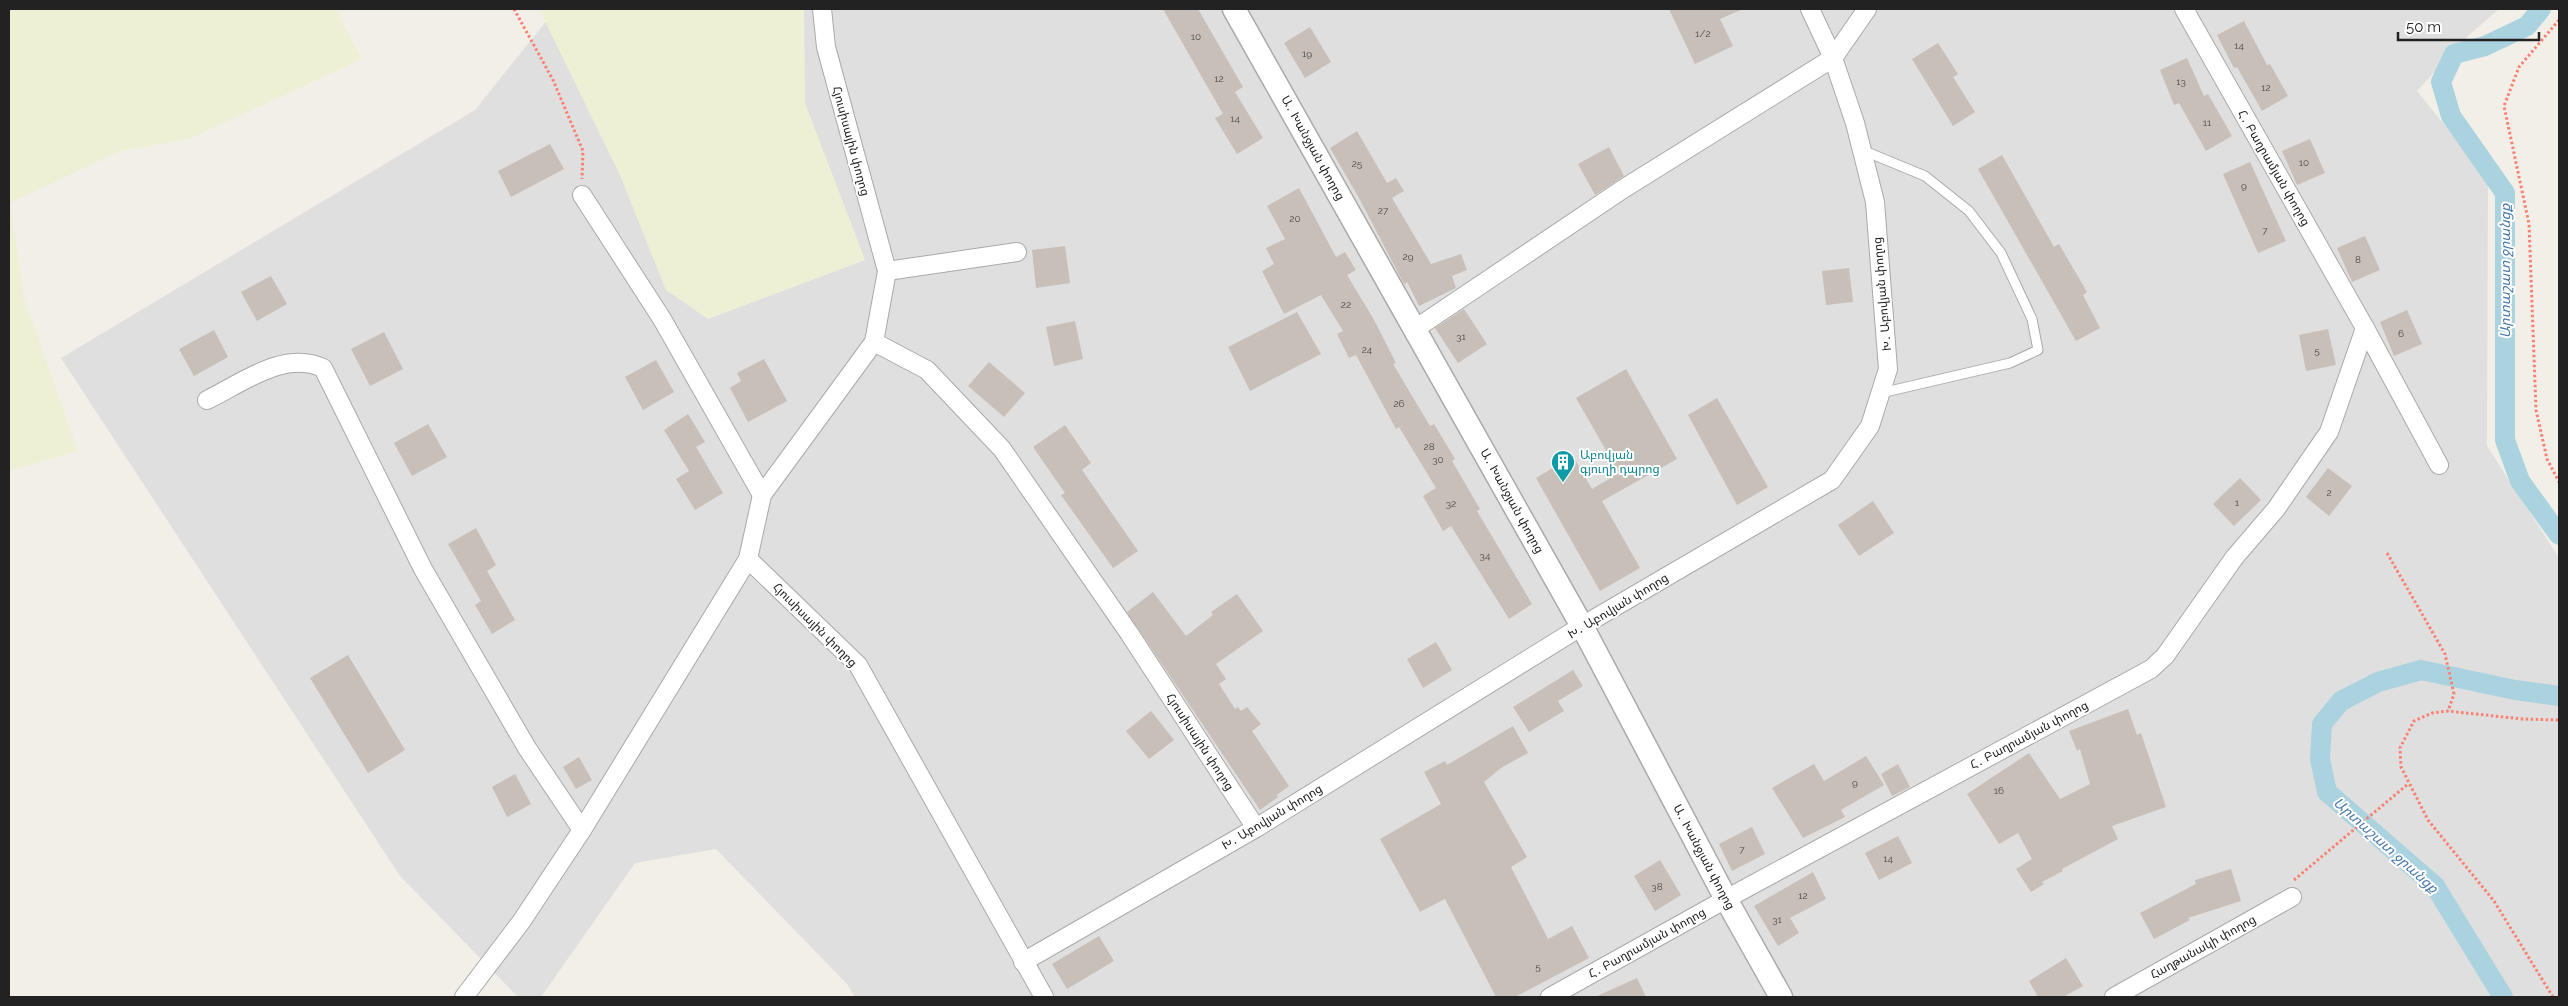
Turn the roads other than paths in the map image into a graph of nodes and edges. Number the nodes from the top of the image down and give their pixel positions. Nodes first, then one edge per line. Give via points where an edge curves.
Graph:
1 (822, 9) edge
2 (1234, 9) edge
3 (1810, 9) edge
4 (1868, 9) edge
5 (2184, 9) edge
6 (1833, 58) junction
7 (1862, 150) junction
8 (582, 195) road end
9 (1017, 252) dead end
10 (887, 271) junction
11 (2365, 328) junction
12 (1414, 329) junction
13 (874, 342) junction
14 (1881, 393) junction
15 (207, 400) dead end
16 (2439, 465) dead end
17 (762, 495) junction
18 (748, 559) junction
19 (1582, 626) junction
20 (1256, 828) junction
21 (582, 830) junction
22 (2292, 897) road end
23 (1726, 899) junction
24 (1023, 962) junction
25 (464, 997) edge
26 (1044, 997) edge
27 (1550, 997) edge
28 (1781, 997) edge
29 (2114, 997) edge

1 - 10 street, Հյուսիսային փողոց via 826,47
2 - 12 street, Ա․ Խանջյան փողոց
3 - 6 street, Խ․ Աբովյան փողոց
4 - 6 street
5 - 11 street, Հ․ Բաղրամյան փողոց
6 - 7 street, Խ․ Աբովյան փողոց
6 - 12 street via 1623,189
7 - 14 street, Խ․ Աբովյան փողոց via 1875,202 1886,340 1888,369
7 - 14 lane via 1925,176 1968,211 2001,254 2032,319 2038,350 2010,362
8 - 17 street via 662,319
9 - 10 street
10 - 13 street, Հյուսիսային փողոց
11 - 16 street, Հ․ Բաղրամյան փողոց
11 - 23 street, Հ․ Բաղրամյան փողոց via 2330,432 2276,510 2234,558 2166,656 2151,669
12 - 19 street, Ա․ Խանջյան փողոց
13 - 17 street, Հյուսիսային փողոց
13 - 20 street, Հյուսիսային փողոց via 927,370 1002,449 1129,633
14 - 19 street, Խ․ Աբովյան փողոց via 1870,426 1832,480
15 - 21 street via 282,363 310,362 323,368 423,569 527,748
17 - 18 street, Հյուսիսային փողոց
18 - 21 street
18 - 24 street, Հյուսիսային փողոց via 858,666
19 - 20 street, Խ․ Աբովյան փողոց
19 - 23 street, Ա․ Խանջյան փողոց
20 - 24 street, Խ․ Աբովյան փողոց
21 - 25 street via 521,922
22 - 29 street, Հաղթանակի փողոց
23 - 27 street, Հ․ Բաղրամյան փողոց
23 - 28 street, Ա․ Խանջյան փողոց
24 - 26 street, Հյուսիսային փողոց

